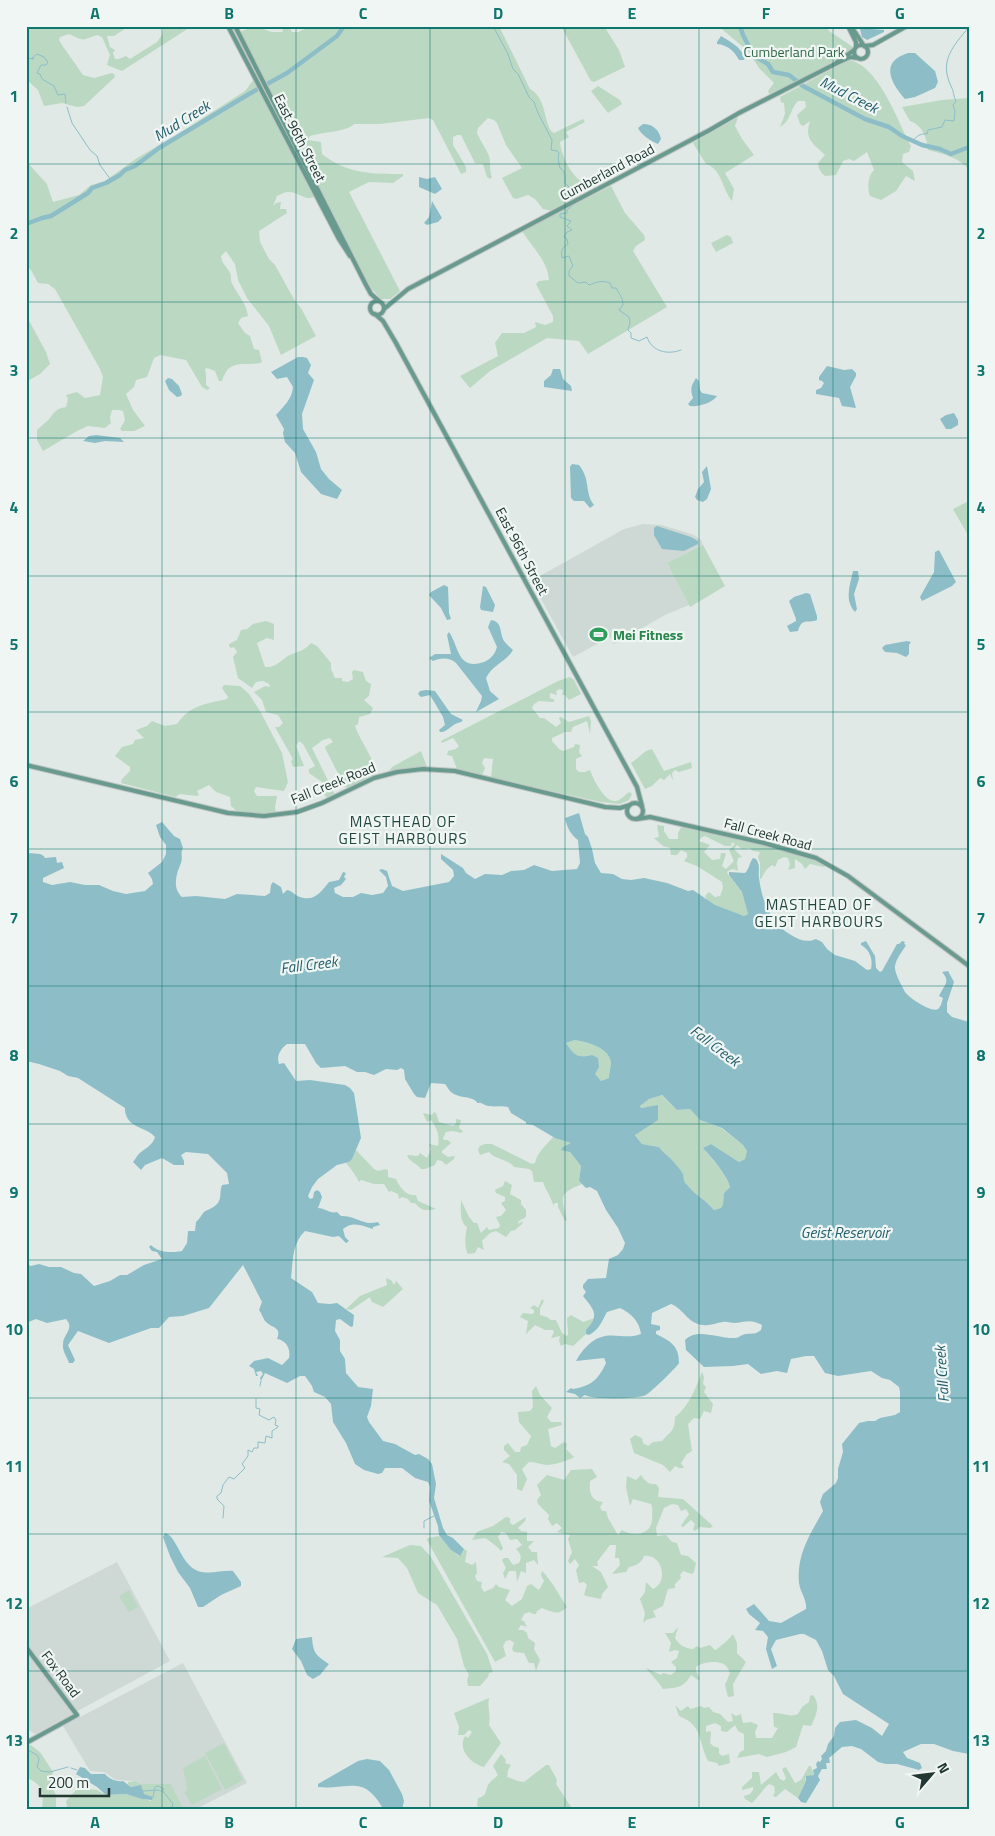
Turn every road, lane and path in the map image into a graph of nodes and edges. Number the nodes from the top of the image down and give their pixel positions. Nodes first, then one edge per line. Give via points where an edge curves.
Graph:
1 (228, 26) edge
2 (235, 26) edge
3 (850, 26) edge
4 (907, 26) edge
5 (877, 42) junction
6 (864, 46) junction
7 (855, 48) junction
8 (868, 53) junction
9 (858, 58) junction
10 (835, 64) junction
11 (259, 79) junction
12 (372, 294) junction
13 (380, 301) junction
14 (391, 302) junction
15 (372, 303) junction
16 (384, 311) junction
17 (375, 314) junction
18 (383, 321) junction
19 (26, 765) edge
20 (638, 792) junction
21 (631, 804) junction
22 (620, 808) junction
23 (643, 808) junction
24 (629, 816) junction
25 (650, 817) junction
26 (637, 819) junction
27 (969, 966) edge
28 (26, 1647) edge
29 (26, 1743) edge

1 - 11 main road, East 96th Street
2 - 11 main road, East 96th Street
3 - 6 main road
3 - 7 main road
4 - 5 main road
5 - 6 main road
5 - 8 main road
6 - 7 main road
6 - 8 main road
7 - 9 main road via 854,54
7 - 10 main road, Cumberland Road
8 - 9 main road via 864,58
9 - 10 main road, Cumberland Road
10 - 14 main road, Cumberland Road via 408,289
11 - 12 main road, East 96th Street
12 - 13 main road, East 96th Street
12 - 15 main road
13 - 14 main road
13 - 15 main road
13 - 16 main road
14 - 16 main road, Cumberland Road
15 - 17 main road via 370,310
16 - 17 main road
16 - 18 main road
17 - 18 main road, East 96th Street
18 - 20 main road, East 96th Street
19 - 22 main road, Fall Creek Road via 251,816 276,816 305,810 371,779 419,769 455,771
20 - 21 main road
20 - 23 main road, East 96th Street
21 - 22 main road, Fall Creek Road
21 - 23 main road via 638,803
21 - 24 main road via 627,810
22 - 24 main road
23 - 25 main road
23 - 26 main road via 643,815
24 - 26 main road
25 - 26 main road, Fall Creek Road
25 - 27 main road, Fall Creek Road via 816,858 858,882
28 - 29 main road, Fox Road via 77,1715

